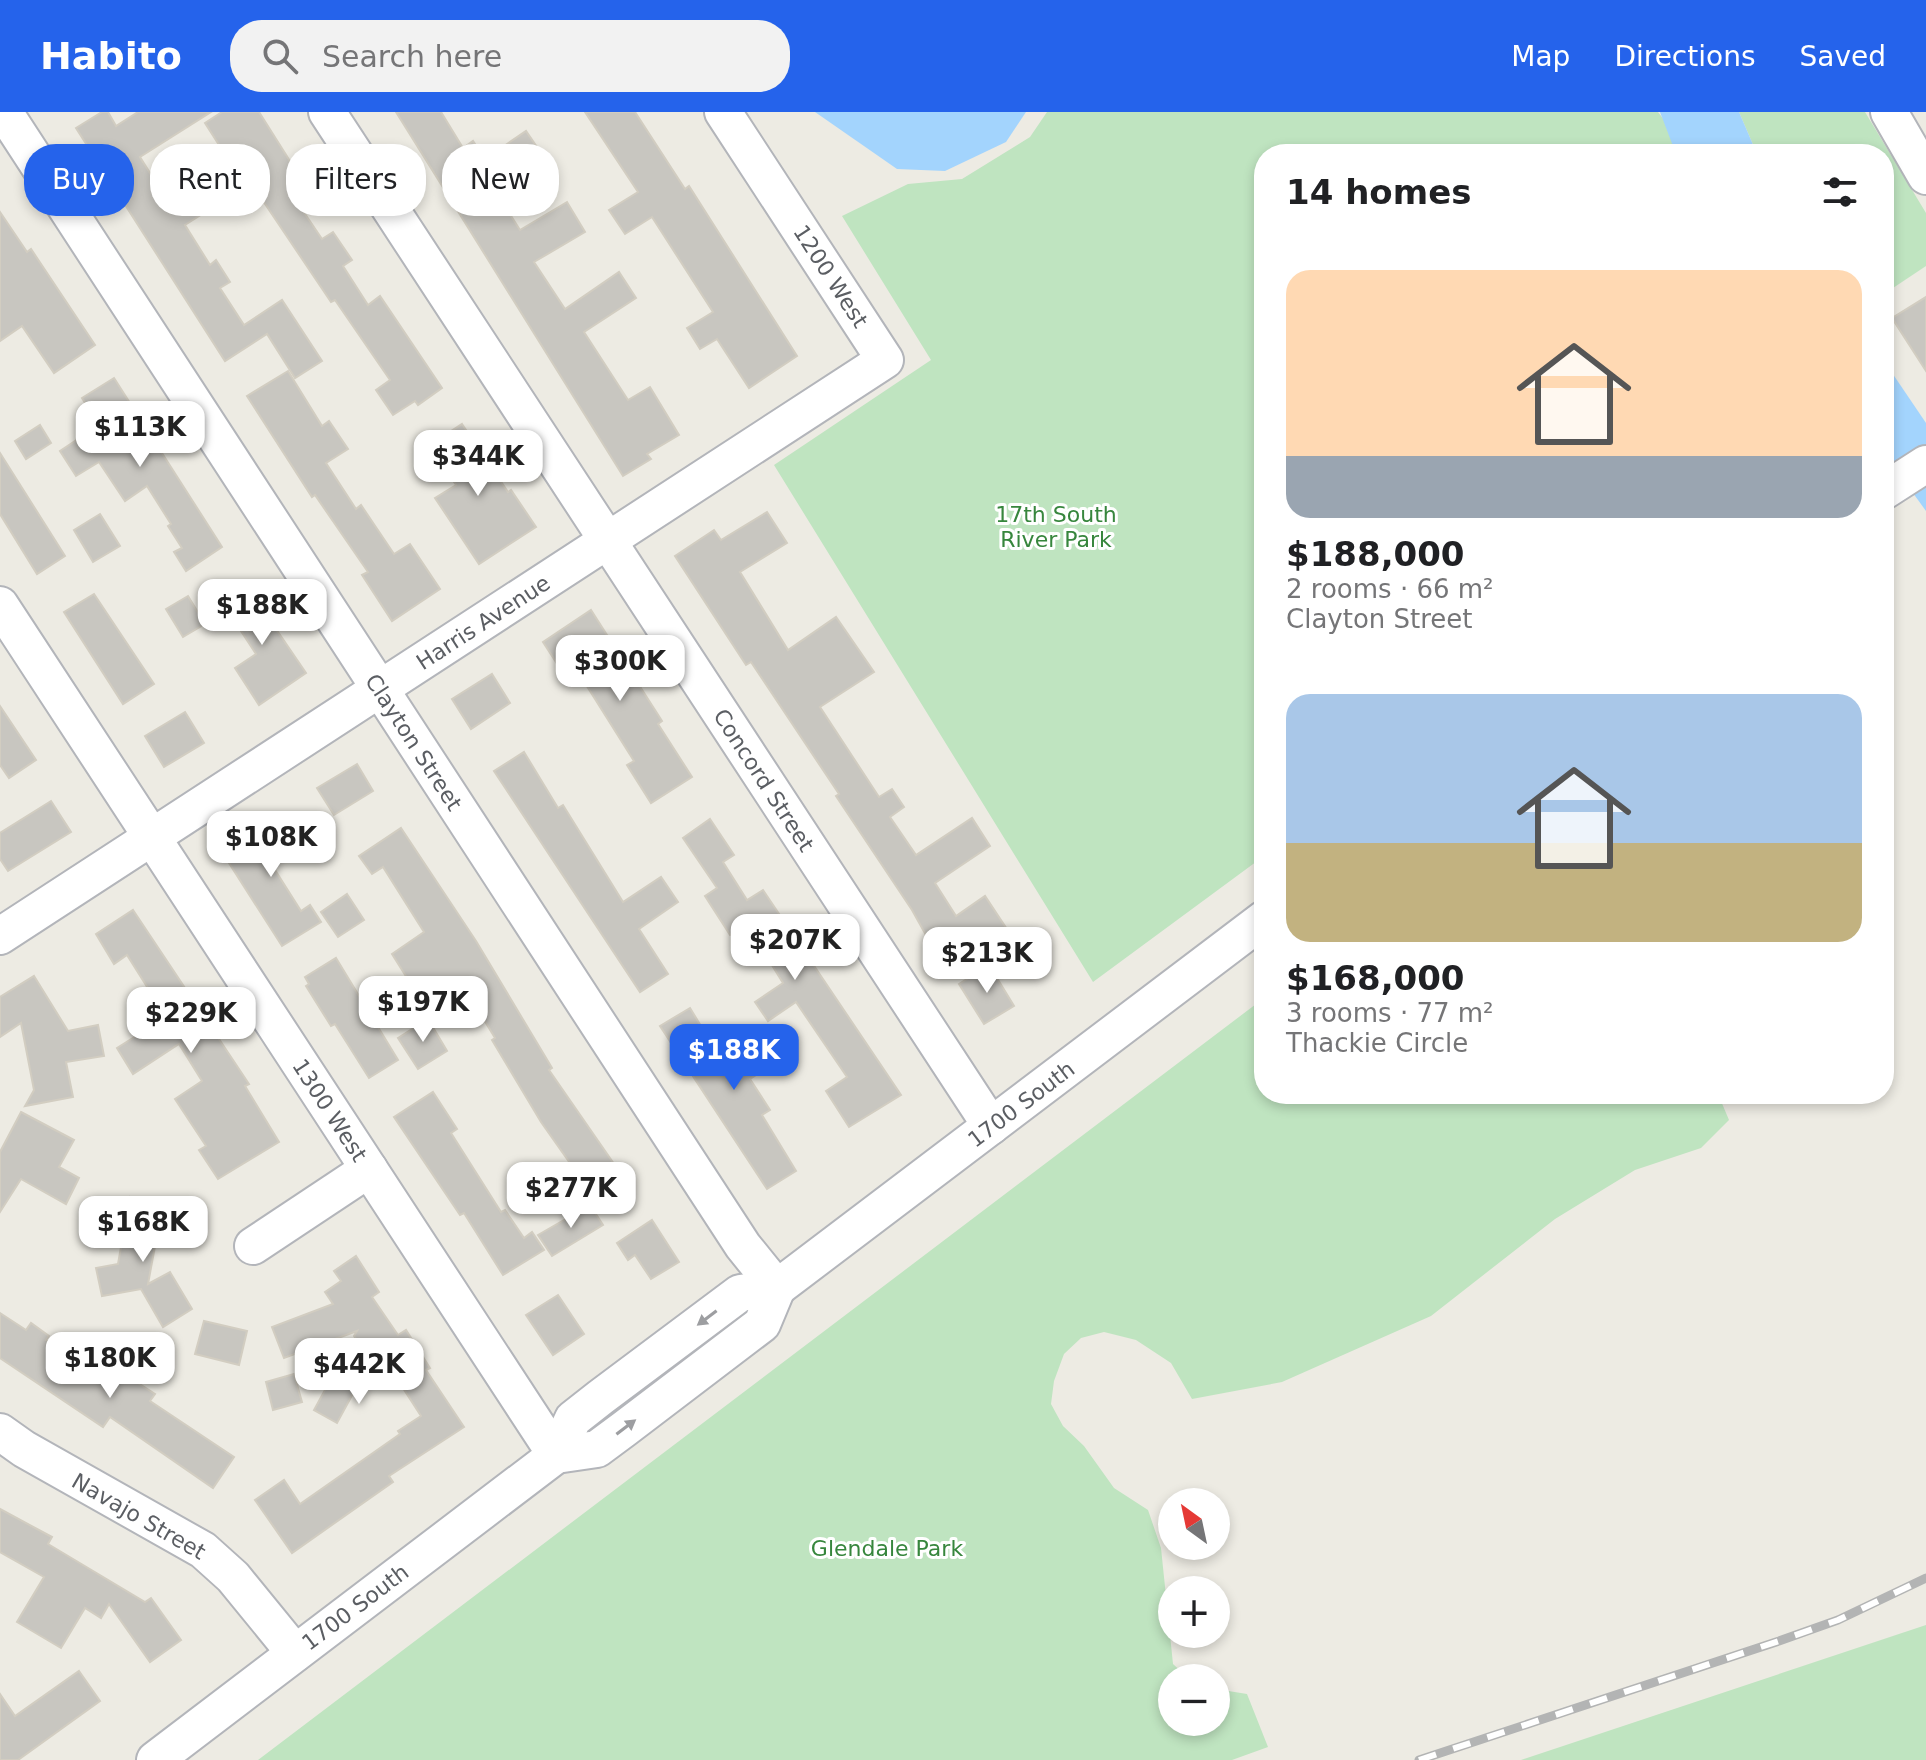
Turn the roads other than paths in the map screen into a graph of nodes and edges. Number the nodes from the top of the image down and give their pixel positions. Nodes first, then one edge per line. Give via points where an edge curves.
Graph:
1 (4, 112) edge
2 (327, 112) edge
3 (723, 112) edge
4 (1889, 112) edge
5 (1926, 176) edge
6 (885, 360) joint
7 (1926, 464) edge
8 (1894, 485) edge
9 (608, 541) junction
10 (0, 605) edge
11 (380, 689) junction
12 (152, 837) junction
13 (1254, 927) edge
14 (0, 936) edge
15 (991, 1126) junction
16 (369, 1169) junction
17 (253, 1246) dead end
18 (777, 1288) junction
19 (0, 1432) edge
20 (556, 1455) junction
21 (295, 1653) junction
22 (155, 1760) edge

1 - 11 street, Clayton Street
2 - 9 street, Concord Street
3 - 6 street, 1200 West
4 - 5 street
6 - 9 street, Harris Avenue
7 - 8 street
9 - 11 street, Harris Avenue
9 - 15 street, Concord Street
10 - 12 street, 1300 West
11 - 12 street, Harris Avenue
11 - 18 street, Clayton Street via 743,1246
12 - 14 street, Harris Avenue
12 - 16 street, 1300 West
13 - 15 street, 1700 South
15 - 18 street, 1700 South
16 - 17 street
16 - 20 street, 1300 West
18 - 20 street, 1700 South via 740,1293 614,1388 573,1419
19 - 21 street, Navajo Street via 203,1550 233,1577
20 - 21 street, 1700 South
21 - 22 street, 1700 South

